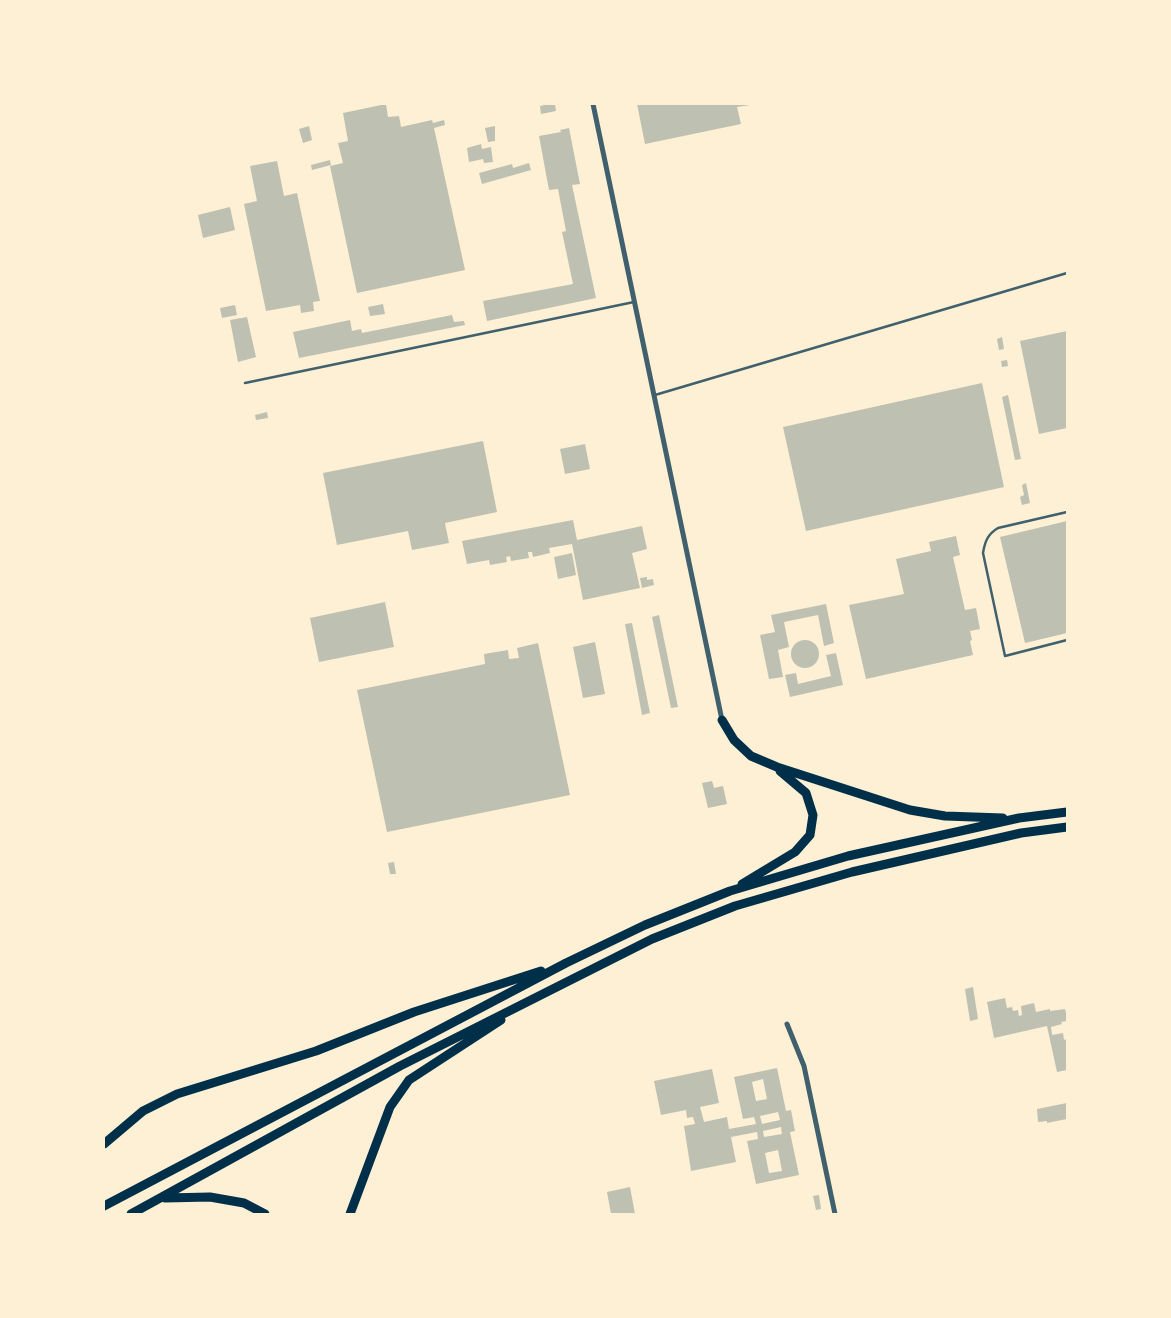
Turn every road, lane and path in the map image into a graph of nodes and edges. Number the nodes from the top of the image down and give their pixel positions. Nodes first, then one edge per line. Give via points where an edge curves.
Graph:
1 (593, 104) edge
2 (1067, 273) edge
3 (634, 302) junction
4 (245, 382) dead end
5 (654, 395) junction
6 (1067, 512) edge
7 (1067, 640) edge
8 (722, 720) joint
9 (776, 767) junction
10 (1067, 812) edge
11 (1019, 818) junction
12 (1067, 827) edge
13 (730, 891) junction
14 (566, 963) junction
15 (541, 995) junction
16 (787, 1024) dead end
17 (104, 1144) edge
18 (162, 1198) junction
19 (104, 1206) edge
20 (131, 1214) edge
21 (265, 1214) edge
22 (350, 1214) edge
23 (835, 1214) edge

1 - 3 street
2 - 5 lane
3 - 4 lane
3 - 5 street
5 - 8 street
6 - 7 lane via 998,528 987,538 983,553 1005,656
8 - 9 highway via 734,740 751,756
9 - 11 highway via 910,810 945,816
9 - 13 highway via 806,793 813,815 810,835 794,852
10 - 11 highway
11 - 13 highway via 848,856
12 - 15 highway via 852,872 735,906 652,939
13 - 14 highway
14 - 17 highway via 414,1012 316,1051 177,1094 144,1111
14 - 19 highway
15 - 18 highway via 400,1066
15 - 22 highway via 409,1080 390,1107
16 - 23 street via 804,1066
18 - 20 highway
18 - 21 highway via 210,1197 244,1203

